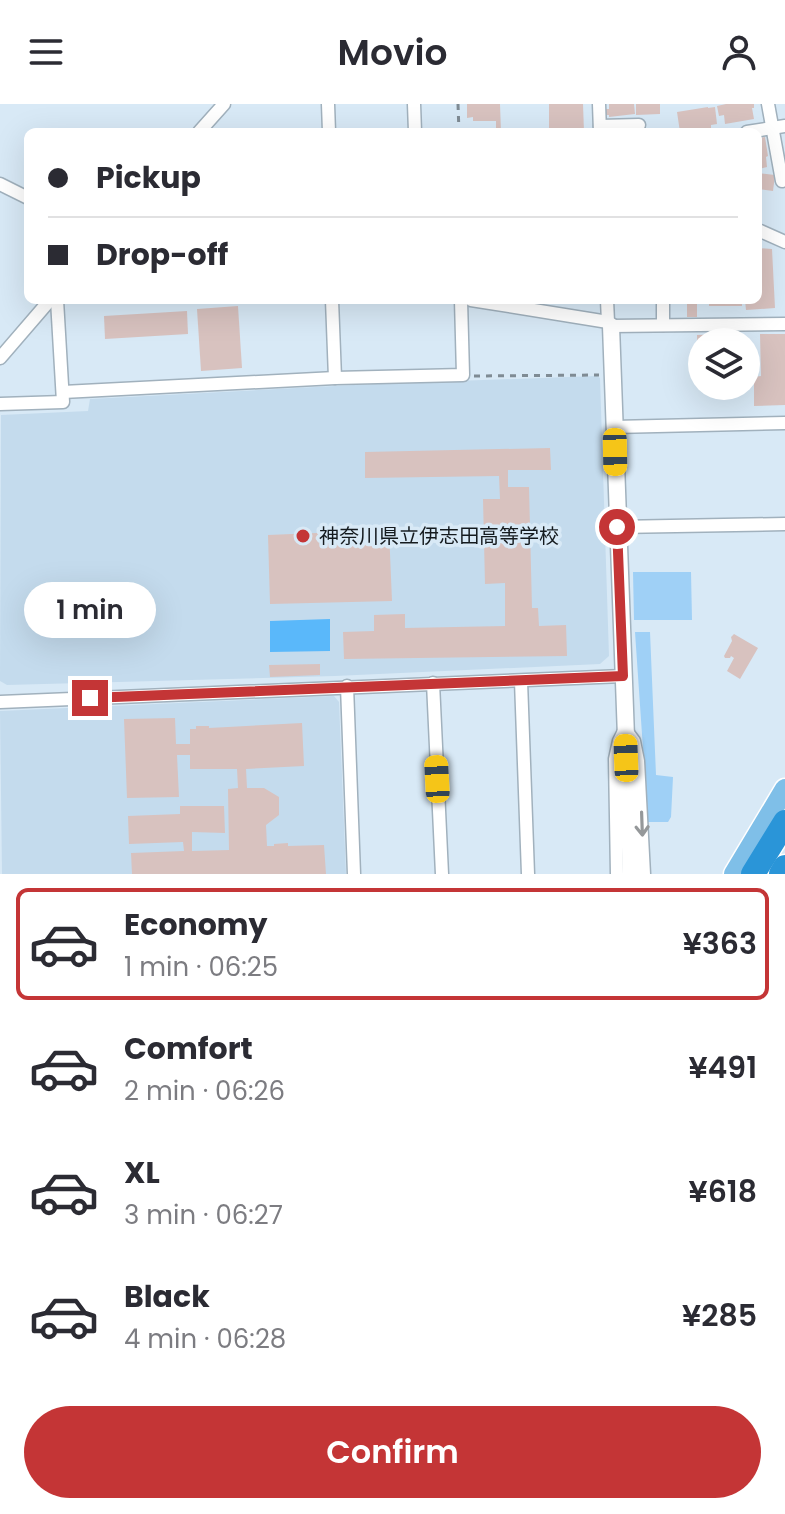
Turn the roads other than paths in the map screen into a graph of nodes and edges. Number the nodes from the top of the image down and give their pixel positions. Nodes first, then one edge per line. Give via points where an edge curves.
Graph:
1 (224, 104) edge
2 (328, 104) edge
3 (414, 104) edge
4 (599, 104) edge
5 (768, 104) edge
6 (639, 125) dead end
7 (779, 127) edge
8 (203, 128) edge
9 (329, 128) edge
10 (415, 128) edge
11 (600, 128) edge
12 (610, 128) edge
13 (782, 181) dead end
14 (0, 184) edge
15 (24, 196) edge
16 (762, 232) edge
17 (785, 242) edge
18 (47, 304) edge
19 (57, 304) edge
20 (332, 304) edge
21 (461, 304) edge
22 (494, 304) edge
23 (608, 304) edge
24 (663, 304) edge
25 (610, 324) junction
26 (785, 324) edge
27 (663, 325) junction
28 (0, 358) edge
29 (335, 378) junction
30 (63, 392) junction
31 (0, 404) edge
32 (785, 423) edge
33 (614, 427) junction
34 (785, 524) edge
35 (617, 527) junction
36 (623, 676) junction
37 (521, 681) junction
38 (433, 683) junction
39 (347, 686) junction
40 (0, 702) edge
41 (625, 729) junction
42 (785, 789) edge
43 (785, 822) edge
44 (785, 867) edge
45 (354, 874) edge
46 (442, 874) edge
47 (528, 874) edge
48 (617, 874) edge
49 (631, 874) edge
50 (644, 874) edge
51 (734, 874) edge
52 (753, 874) edge
53 (781, 874) edge

1 - 8 street
2 - 9 street
3 - 10 street
4 - 11 street
5 - 7 street
6 - 12 street
7 - 13 street
14 - 15 street
16 - 17 street
18 - 28 street
19 - 30 street
20 - 29 street
21 - 29 street via 463,375
22 - 25 street
23 - 25 street
24 - 27 street
25 - 27 street
25 - 33 street
26 - 27 street
29 - 30 street
30 - 31 street via 63,402
32 - 33 street
33 - 35 street
34 - 35 street
35 - 36 street
36 - 37 street
36 - 41 street
37 - 38 street
37 - 47 street
38 - 39 street
38 - 46 street
39 - 40 street
39 - 45 street
41 - 48 street via 615,759
41 - 49 street
41 -> 50 street via 638,761
42 - 51 main road
43 - 52 highway
44 - 53 highway

